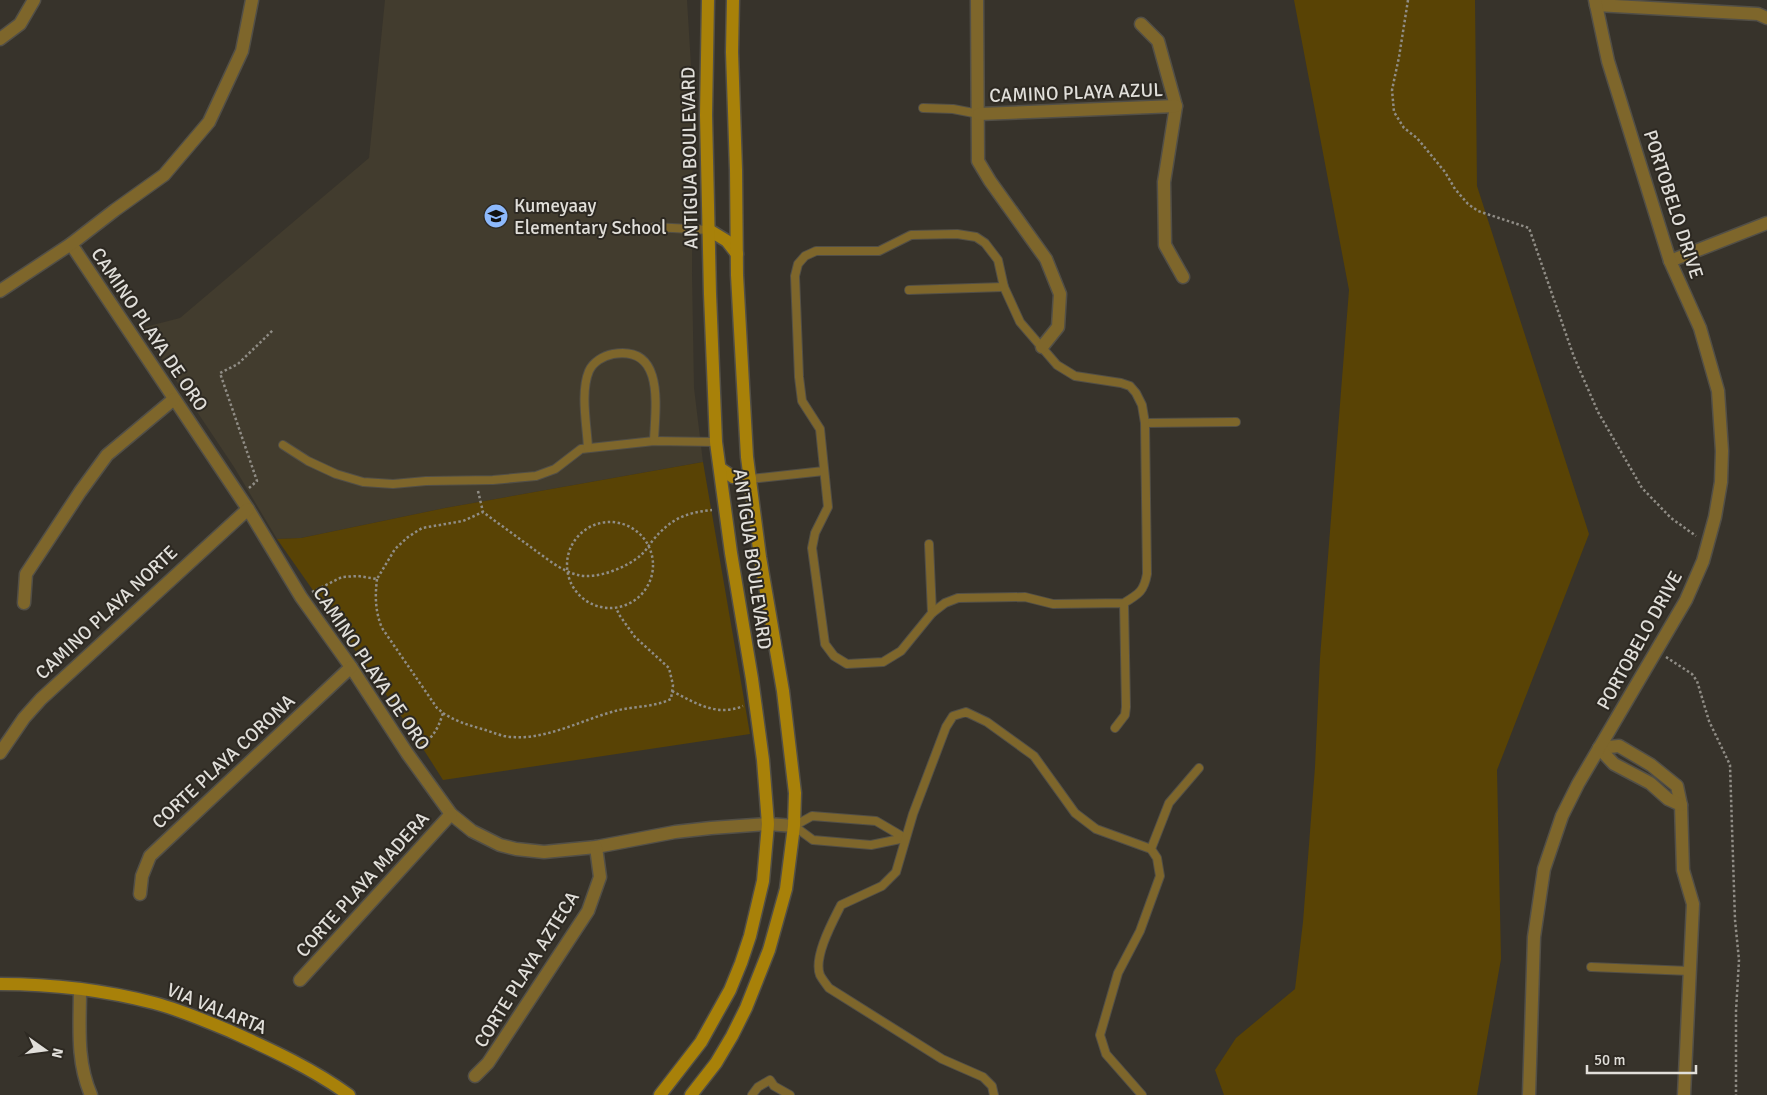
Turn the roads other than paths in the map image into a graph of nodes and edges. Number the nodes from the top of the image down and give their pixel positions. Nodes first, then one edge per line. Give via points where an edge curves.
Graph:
1 (34, 0) edge
2 (252, 0) edge
3 (708, 0) edge
4 (732, 0) edge
5 (977, 0) edge
6 (1596, 3) edge
7 (1767, 18) edge
8 (1141, 24) dead end
9 (0, 39) edge
10 (1176, 106) junction
11 (923, 108) dead end
12 (979, 114) junction
13 (1767, 223) edge
14 (654, 227) dead end
15 (709, 230) junction
16 (71, 244) junction
17 (737, 254) junction
18 (1670, 261) junction
19 (1183, 277) dead end
20 (1004, 287) junction
21 (909, 290) dead end
22 (0, 291) edge
23 (1042, 347) junction
24 (174, 399) junction
25 (1236, 422) dead end
26 (1145, 423) junction
27 (654, 441) junction
28 (716, 442) junction
29 (283, 445) dead end
30 (588, 448) junction
31 (721, 469) junction
32 (824, 471) junction
33 (750, 479) junction
34 (248, 509) junction
35 (930, 544) dead end
36 (24, 603) dead end
37 (1124, 603) junction
38 (932, 612) junction
39 (351, 667) junction
40 (1116, 728) dead end
41 (1599, 748) junction
42 (0, 753) edge
43 (1199, 768) dead end
44 (1681, 804) junction
45 (451, 814) junction
46 (768, 824) junction
47 (794, 826) junction
48 (905, 838) junction
49 (596, 847) junction
50 (1151, 850) junction
51 (140, 894) dead end
52 (1590, 967) dead end
53 (1690, 971) junction
54 (300, 980) dead end
55 (0, 984) edge
56 (80, 989) junction
57 (475, 1076) dead end
58 (92, 1095) edge
59 (349, 1095) edge
60 (660, 1095) edge
61 (691, 1095) edge
62 (752, 1095) edge
63 (790, 1095) edge
64 (994, 1095) edge
65 (1142, 1095) edge
66 (1529, 1095) edge
67 (1684, 1095) edge

1 - 9 street via 20,24
2 - 16 street via 242,51 208,122 164,175
3 - 15 main road, ANTIGUA BOULEVARD
4 - 17 main road, ANTIGUA BOULEVARD
5 - 12 street
6 - 7 street via 1758,14
6 - 18 street, PORTOBELO DRIVE via 1608,61
8 - 10 street via 1158,41
10 - 12 street, CAMINO PLAYA AZUL
10 - 19 street via 1164,182 1165,245
11 - 12 lane
12 - 23 street via 978,160 1046,259 1060,294 1058,327
13 - 18 street
14 - 15 lane
15 - 17 main road via 727,241
15 - 28 main road, ANTIGUA BOULEVARD
16 - 22 street
16 - 24 street, CAMINO PLAYA DE ORO
17 - 33 main road, ANTIGUA BOULEVARD
18 - 41 street, PORTOBELO DRIVE via 1700,328 1718,391 1721,482 1703,561 1686,600
20 - 21 lane
20 - 23 lane via 1020,322
20 - 32 lane via 998,260 985,243 957,234 911,235 879,251 816,251 805,256 798,264 795,276 799,377 802,401 820,429
23 - 26 lane via 1057,365 1075,376 1130,386 1142,405
24 - 34 street, CAMINO PLAYA DE ORO
24 - 36 street via 106,455 26,574
25 - 26 lane
26 - 37 lane via 1147,574 1139,594
27 - 28 lane
27 - 30 lane
27 - 30 lane via 656,399 649,366 630,354 617,354 596,361 589,372 584,394
28 - 31 main road, ANTIGUA BOULEVARD
29 - 30 lane via 329,471 363,482 393,484 536,476
31 - 33 main road via 733,477
31 - 46 main road, ANTIGUA BOULEVARD via 752,679
32 - 33 lane
32 - 38 lane via 828,507 815,533 812,548 825,644 834,656 847,664 883,662 901,651
33 - 47 main road, ANTIGUA BOULEVARD via 791,746
34 - 39 street, CAMINO PLAYA DE ORO via 301,597
34 - 42 street, CAMINO PLAYA NORTE via 41,699
35 - 38 lane
37 - 38 lane via 1053,604 1025,597 958,598
37 - 40 lane via 1126,707
39 - 45 street, CAMINO PLAYA DE ORO
39 - 51 street, CORTE PLAYA CORONA via 150,856 142,876
41 - 44 street via 1614,764
41 - 44 street via 1619,746 1651,764 1677,786
41 - 66 street, PORTOBELO DRIVE via 1562,816 1544,869 1534,937
43 - 50 lane via 1169,803
44 - 53 street via 1683,870 1693,904
45 - 49 street, CAMINO PLAYA DE ORO via 472,831 516,849 544,852
45 - 54 street, CORTE PLAYA MADERA
46 - 47 street, CAMINO PLAYA DE ORO
46 - 49 street, CAMINO PLAYA DE ORO via 674,832
46 - 60 main road, ANTIGUA BOULEVARD via 763,881 741,963 701,1042
47 - 48 lane via 813,840 871,845
47 - 48 lane via 812,816 876,821
47 - 61 main road, ANTIGUA BOULEVARD via 784,896 758,979 732,1036
48 - 50 lane via 946,727 953,716 966,712 987,722 1034,756 1075,813 1096,829
48 - 64 lane via 896,872 882,886 841,905 818,961 820,974 829,988 942,1059 983,1077 992,1086
49 - 57 street, CORTE PLAYA AZTECA via 600,877 588,912 488,1063
50 - 65 lane via 1158,858 1160,876 1140,931 1118,973 1100,1034 1106,1054
52 - 53 lane
53 - 67 street
55 - 56 main road, VIA VALARTA
56 - 58 street via 79,1047
56 - 59 main road, VIA VALARTA via 153,1002 192,1014 276,1052
62 - 63 lane via 770,1080

